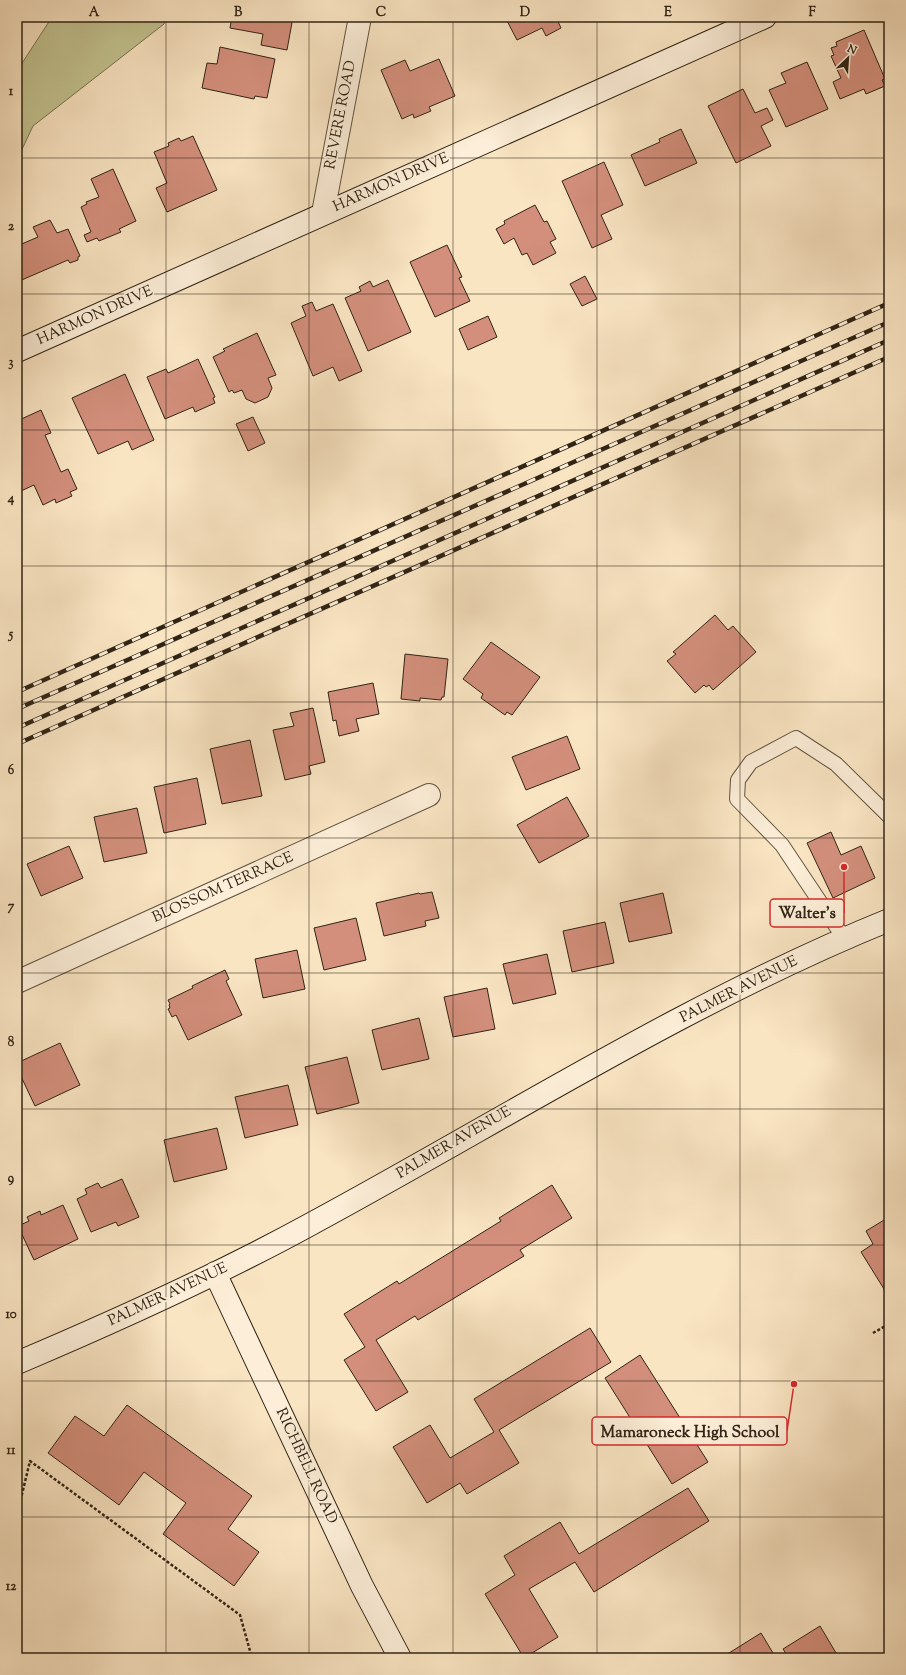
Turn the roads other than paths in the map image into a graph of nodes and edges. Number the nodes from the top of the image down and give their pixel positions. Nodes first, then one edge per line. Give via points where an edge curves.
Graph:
1 (360, 17) edge
2 (765, 17) edge
3 (323, 213) junction
4 (17, 351) edge
5 (429, 794) dead end
6 (889, 816) edge
7 (889, 920) edge
8 (844, 938) junction
9 (17, 982) edge
10 (216, 1272) junction
11 (17, 1362) edge
12 (400, 1658) edge

1 - 3 street, REVERE ROAD
2 - 3 street, HARMON DRIVE
3 - 4 street, HARMON DRIVE
5 - 9 street, BLOSSOM TERRACE
6 - 8 lane via 836,764 796,738 751,762 738,780 737,799 782,845
7 - 8 street, PALMER AVENUE
8 - 10 street, PALMER AVENUE via 733,991 553,1087 310,1225
10 - 11 street, PALMER AVENUE via 88,1333
10 - 12 street, RICHBELL ROAD via 362,1586

